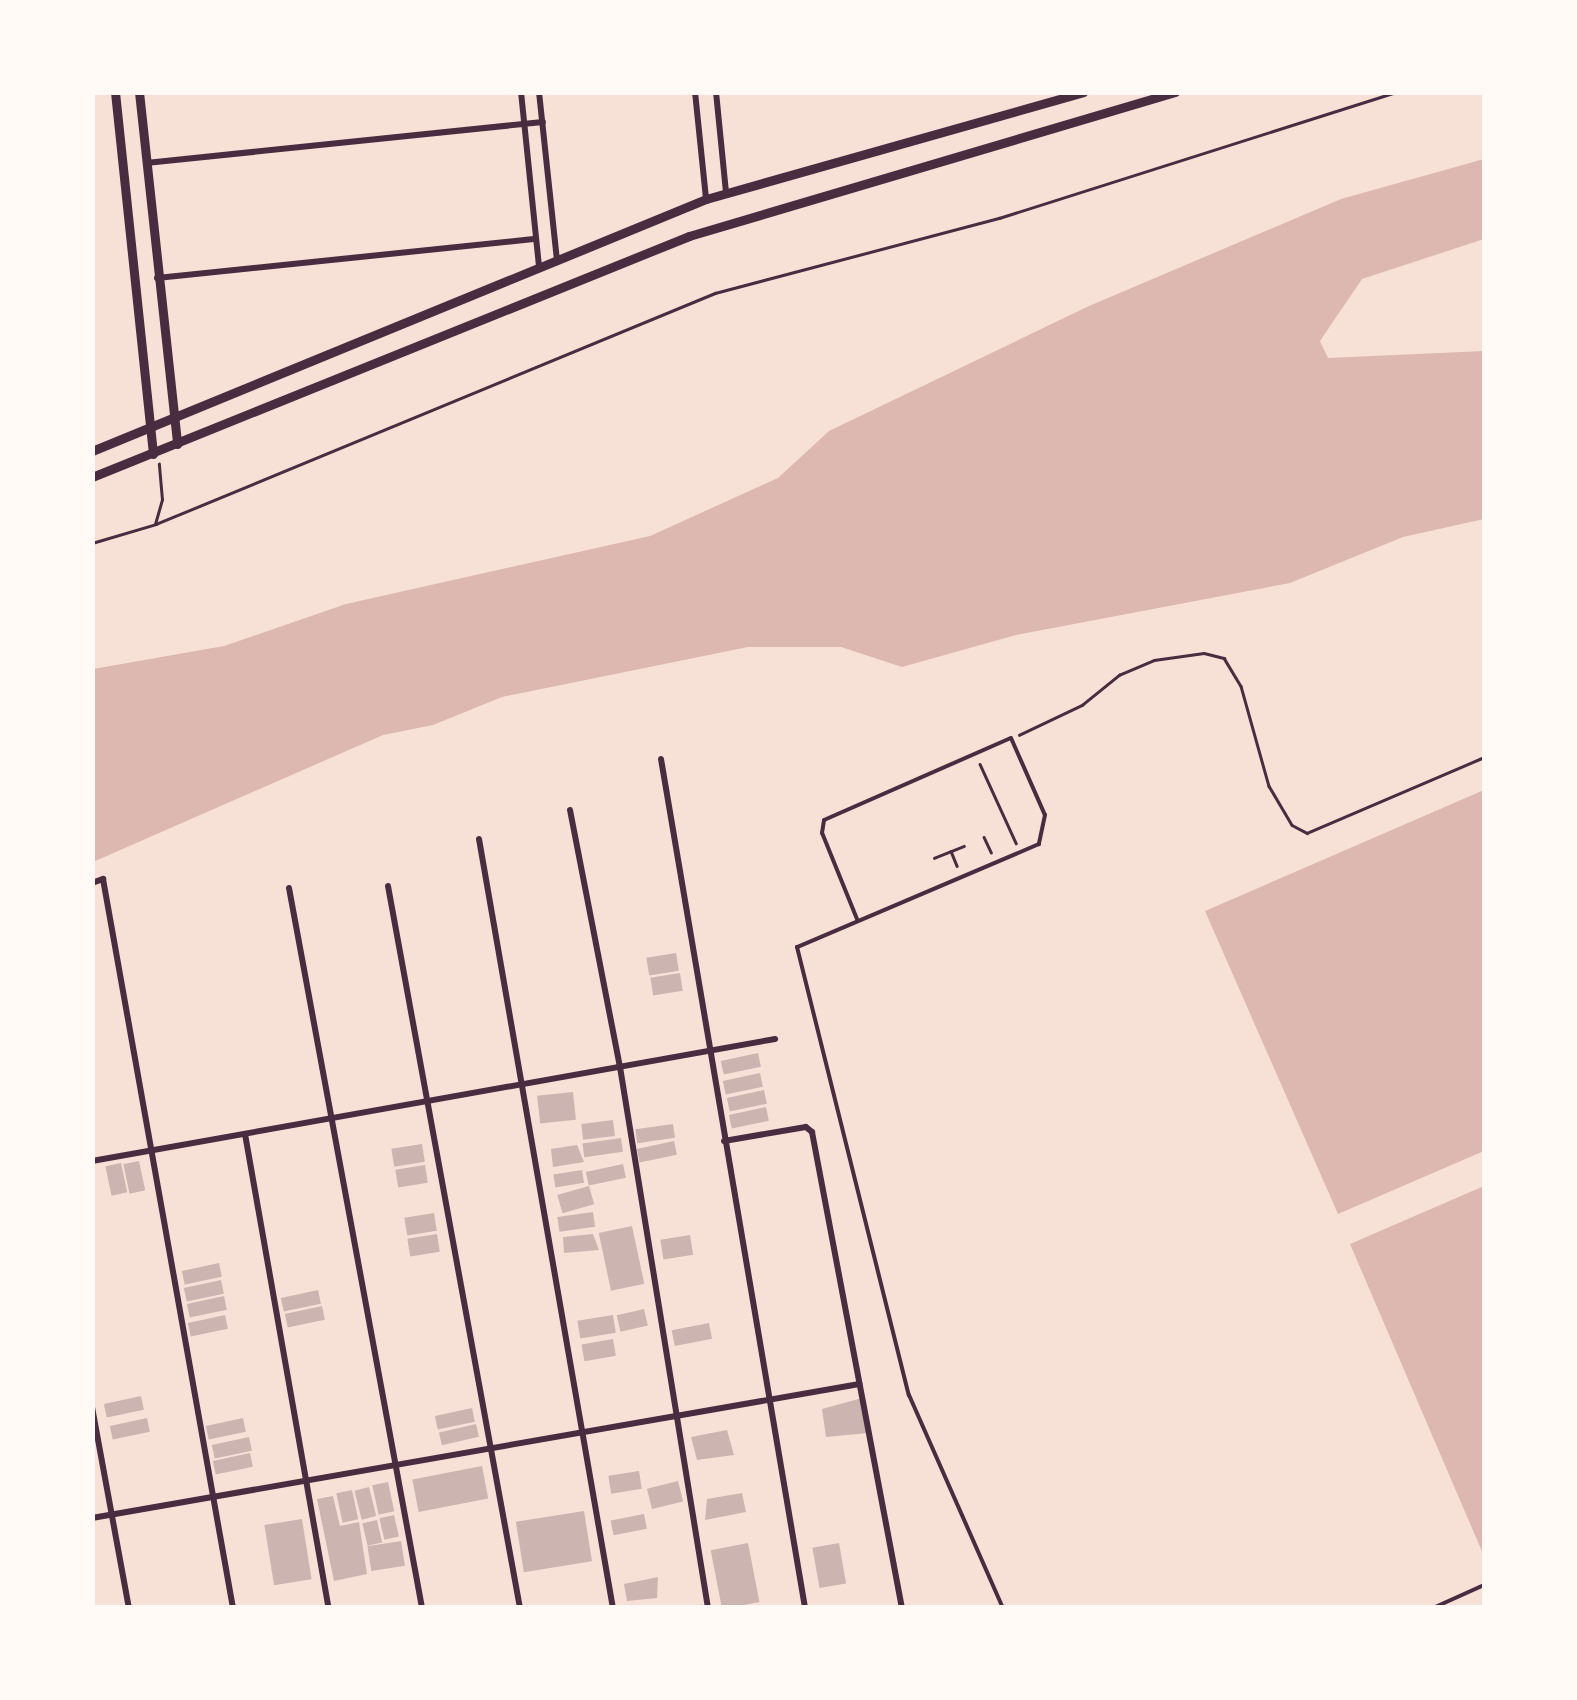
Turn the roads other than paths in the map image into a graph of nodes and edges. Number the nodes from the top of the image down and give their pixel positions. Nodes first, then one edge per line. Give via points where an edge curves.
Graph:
1 (115, 92) edge
2 (139, 92) edge
3 (521, 92) edge
4 (540, 92) edge
5 (695, 92) edge
6 (716, 92) edge
7 (1082, 92) edge
8 (1175, 92) edge
9 (542, 122) junction
10 (524, 124) junction
11 (146, 163) junction
12 (726, 192) junction
13 (706, 198) junction
14 (536, 239) junction
15 (557, 260) junction
16 (538, 267) junction
17 (156, 278) junction
18 (171, 417) junction
19 (147, 428) junction
20 (177, 444) junction
21 (92, 451) edge
22 (153, 454) junction
23 (92, 477) edge
24 (661, 759) dead end
25 (570, 810) dead end
26 (479, 839) dead end
27 (92, 883) edge
28 (388, 886) dead end
29 (289, 888) dead end
30 (858, 919) junction
31 (775, 1039) dead end
32 (709, 1051) junction
33 (620, 1067) junction
34 (523, 1084) junction
35 (427, 1101) junction
36 (331, 1118) junction
37 (245, 1134) junction
38 (724, 1141) junction
39 (148, 1151) junction
40 (92, 1161) edge
41 (859, 1384) junction
42 (766, 1401) junction
43 (92, 1407) edge
44 (676, 1417) junction
45 (586, 1434) junction
46 (491, 1450) junction
47 (398, 1466) junction
48 (306, 1482) junction
49 (212, 1497) junction
50 (112, 1514) junction
51 (92, 1518) edge
52 (1484, 1585) edge
53 (129, 1608) edge
54 (232, 1608) edge
55 (329, 1608) edge
56 (422, 1608) edge
57 (520, 1608) edge
58 (613, 1608) edge
59 (708, 1608) edge
60 (805, 1608) edge
61 (902, 1608) edge
62 (1003, 1608) edge
63 (1433, 1608) edge

1 - 19 street
2 - 11 street
3 - 10 street
4 - 9 street
5 - 13 street
6 - 12 street
7 - 12 street
8 - 20 street via 688,236
9 - 10 street
9 - 15 street
10 - 11 street
10 - 14 street
11 - 17 street
12 - 13 street
13 - 15 street
14 - 16 street
14 - 17 street
15 - 16 street
16 - 18 street
17 - 18 street
18 - 19 street
18 - 20 street
19 - 21 street
19 - 22 street
20 - 22 street
22 - 23 street
24 - 32 street
25 - 33 street
26 - 34 street
27 - 39 street via 104,879
28 - 35 street
29 - 36 street
30 - 30 lane via 822,832 824,820 1011,738 1047,826 1039,844
30 - 62 lane via 798,948 909,1395
31 - 32 street
32 - 33 street
32 - 38 street
33 - 34 street
33 - 44 street
34 - 35 street
34 - 45 street
35 - 36 street
35 - 46 street
36 - 37 street
36 - 47 street
37 - 39 street
37 - 48 street
38 - 41 street via 806,1127 812,1132
38 - 42 street
39 - 40 street
39 - 49 street
41 - 42 street
41 - 61 street
42 - 44 street
42 - 60 street
43 - 50 street
44 - 45 street
44 - 59 street
45 - 46 street
45 - 58 street
46 - 47 street
46 - 57 street
47 - 48 street
47 - 56 street
48 - 49 street
48 - 55 street
49 - 50 street
49 - 54 street
50 - 51 street
50 - 53 street
52 - 63 lane

